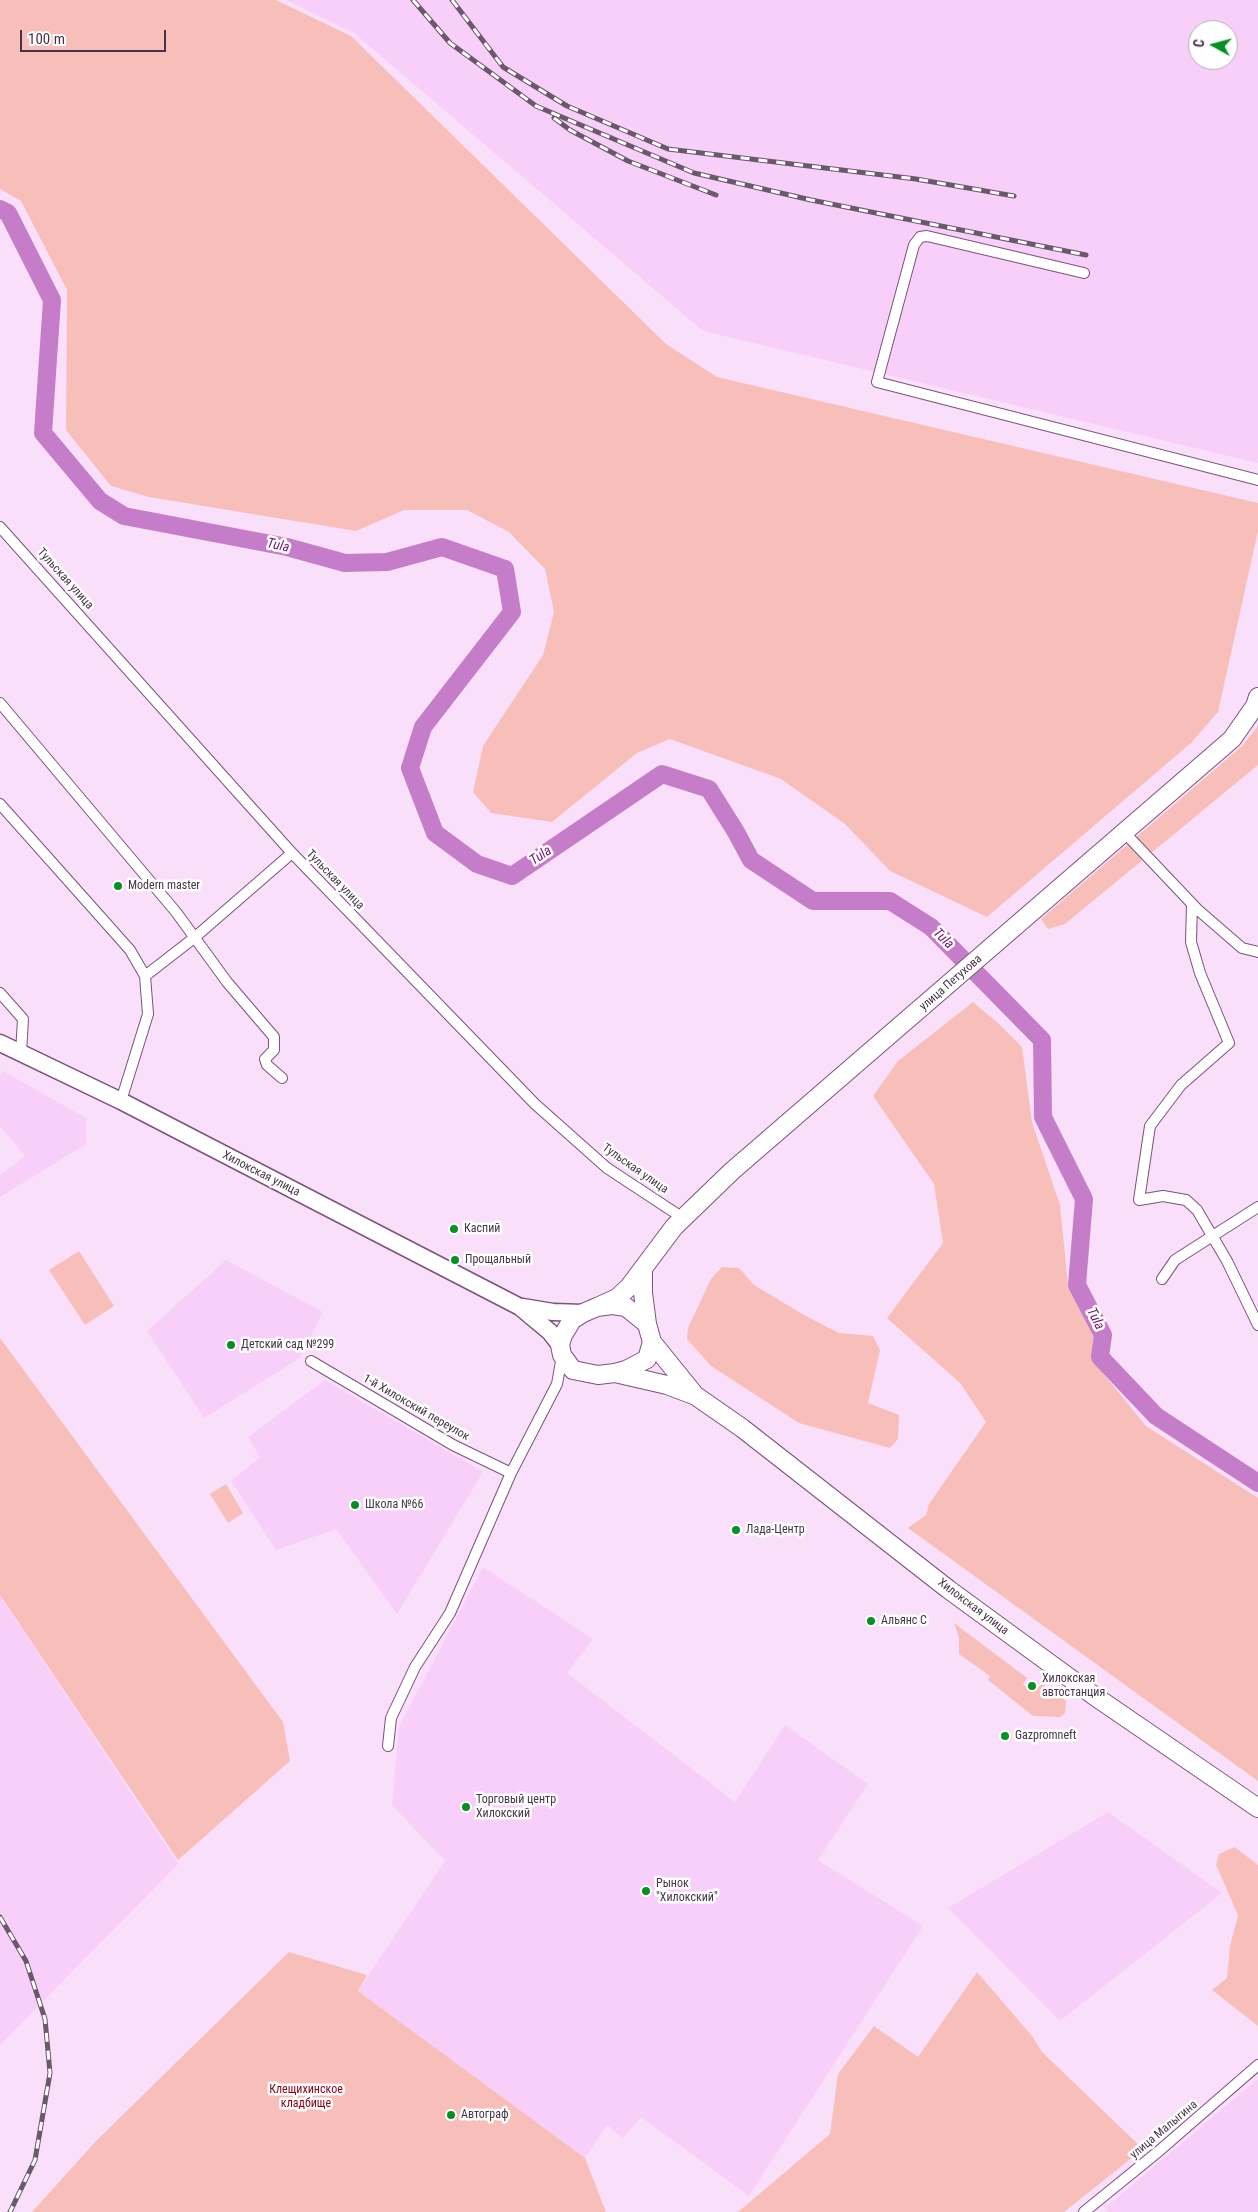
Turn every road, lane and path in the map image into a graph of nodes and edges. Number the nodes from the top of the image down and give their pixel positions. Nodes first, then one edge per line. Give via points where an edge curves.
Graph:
1 (1084, 273) dead end
2 (1258, 480) edge
3 (0, 528) edge
4 (1258, 697) edge
5 (0, 703) edge
6 (0, 804) edge
7 (1124, 832) junction
8 (292, 853) junction
9 (1192, 904) junction
10 (194, 938) junction
11 (1258, 952) edge
12 (145, 976) junction
13 (0, 993) edge
14 (0, 1043) edge
15 (21, 1053) junction
16 (282, 1078) dead end
17 (121, 1101) junction
18 (1258, 1207) edge
19 (683, 1218) junction
20 (1212, 1235) junction
21 (643, 1269) junction
22 (1162, 1279) dead end
23 (520, 1307) junction
24 (590, 1310) junction
25 (647, 1324) junction
26 (1258, 1325) edge
27 (652, 1342) junction
28 (561, 1350) junction
29 (310, 1361) dead end
30 (582, 1373) junction
31 (615, 1373) junction
32 (557, 1384) junction
33 (696, 1396) junction
34 (511, 1473) junction
35 (388, 1746) dead end
36 (1258, 1808) edge
37 (1258, 2065) edge
38 (1084, 2212) edge

1 - 2 street via 920,237 914,245 877,382
3 - 8 street, Тульская улица
4 - 7 highway, улица Петухова via 1232,739
5 - 10 street via 176,912
6 - 12 street via 130,950
7 - 9 street
7 - 19 highway, улица Петухова via 732,1171
8 - 10 street
8 - 19 street, Тульская улица via 535,1104 606,1168
9 - 11 street via 1242,948
9 - 20 street via 1191,942 1229,1043 1181,1086 1150,1126 1139,1200 1163,1196 1186,1200 1197,1210
10 - 12 street
10 - 16 street via 274,1037 274,1050 265,1059 267,1065
12 - 17 street via 148,1014
13 - 15 street via 23,1019
14 - 15 main road, Хилокская улица
15 - 17 main road, Хилокская улица
17 - 23 main road, Хилокская улица
18 - 20 street
19 - 21 highway, улица Петухова
20 - 22 street via 1175,1260
20 - 26 street
21 - 24 highway, улица Петухова via 617,1298
21 - 25 highway
23 - 24 main road via 553,1312
23 - 28 main road via 550,1332
24 - 25 highway via 612,1305 626,1307
24 - 28 highway via 572,1320 563,1335
25 - 27 highway
27 - 31 highway via 647,1359
27 - 33 highway
28 - 30 highway via 573,1370
28 - 32 street
29 - 34 street, 1-й Хилокский переулок via 453,1444
30 - 31 highway
30 - 32 street
31 - 33 highway via 667,1385
32 - 34 street
33 - 36 highway, Хилокская улица via 742,1428 964,1601 1093,1695
34 - 35 street via 450,1613 415,1667 391,1718
37 - 38 street, улица Малыгина

